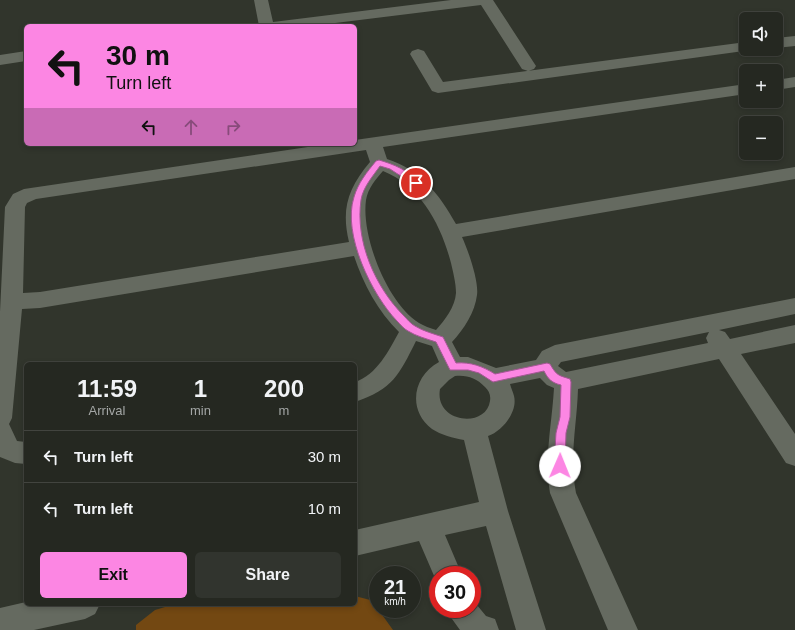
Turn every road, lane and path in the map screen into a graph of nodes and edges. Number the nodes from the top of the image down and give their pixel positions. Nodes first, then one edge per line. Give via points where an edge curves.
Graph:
1 (261, 0) edge
2 (485, 0) edge
3 (266, 24) edge
4 (291, 24) edge
5 (795, 41) edge
6 (783, 42) edge
7 (739, 48) edge
8 (418, 54) dead end
9 (24, 56) edge
10 (0, 60) edge
11 (528, 66) dead end
12 (795, 82) edge
13 (783, 84) edge
14 (739, 91) edge
15 (373, 143) junction
16 (357, 145) edge
17 (352, 146) edge
18 (379, 163) junction
19 (795, 173) edge
20 (452, 232) junction
21 (360, 248) junction
22 (12, 302) junction
23 (795, 306) edge
24 (707, 323) junction
25 (411, 329) junction
26 (795, 334) edge
27 (440, 340) junction
28 (723, 349) junction
29 (453, 367) junction
30 (557, 374) junction
31 (493, 378) junction
32 (357, 392) edge
33 (0, 418) edge
34 (474, 430) junction
35 (0, 431) edge
36 (24, 453) edge
37 (795, 455) edge
38 (495, 511) junction
39 (428, 527) junction
40 (357, 543) edge
41 (444, 566) edge
42 (78, 606) edge
43 (470, 618) edge
44 (7, 625) edge
45 (484, 630) edge
46 (531, 630) edge
47 (624, 630) edge

1 - 3 street
2 - 4 street
2 - 11 street
5 - 6 street
7 - 8 street via 438,88
9 - 10 street
12 - 13 street
14 - 15 street
15 - 16 street
15 - 18 street
17 - 22 street via 31,193 20,199 15,207
18 - 20 street via 410,177 422,189
18 - 21 street via 364,182 357,198 356,225
19 - 20 street
20 - 27 street via 464,269 466,295 451,330
21 - 22 street
21 - 25 street via 368,269 391,308
22 - 33 street
23 - 24 street
24 - 28 street
24 - 30 street via 555,354 547,361
25 - 27 street
25 - 32 street via 396,359 379,380 365,390
26 - 28 street
27 - 29 street
28 - 30 street
28 - 37 street
29 - 31 street via 468,366 482,370
29 - 34 street via 441,372 431,381 427,392 427,404 433,416 444,424 459,430
30 - 31 street
30 - 47 street via 565,417 560,454 563,493
31 - 34 street via 501,390 503,402 499,415 488,424
34 - 38 street
35 - 36 street via 4,446 14,453
38 - 39 street
38 - 46 street
39 - 40 street
39 - 41 street
42 - 44 street
43 - 45 street via 478,628

